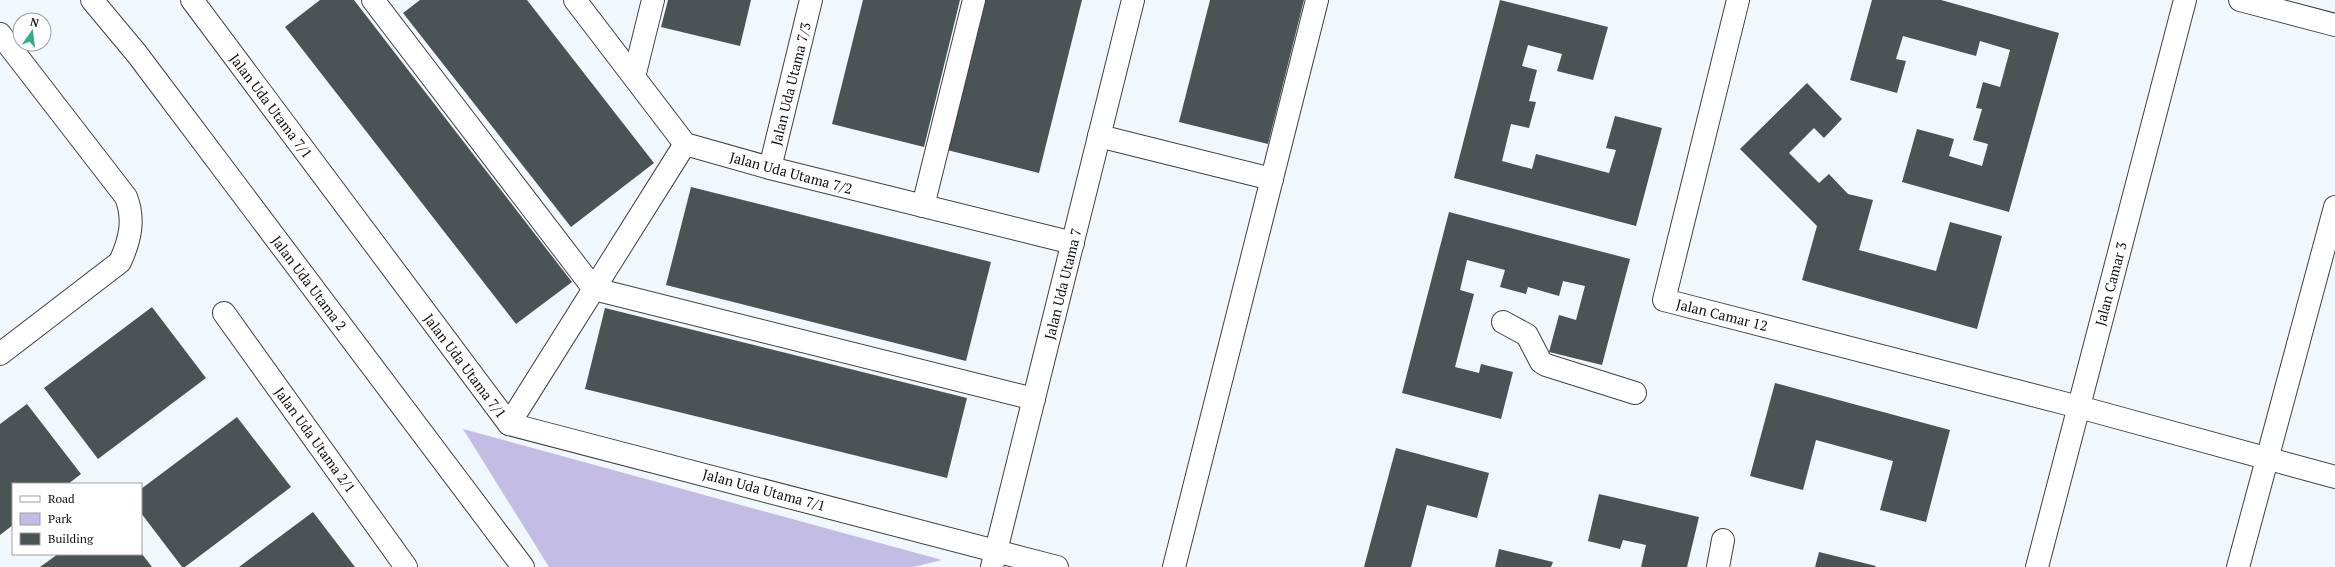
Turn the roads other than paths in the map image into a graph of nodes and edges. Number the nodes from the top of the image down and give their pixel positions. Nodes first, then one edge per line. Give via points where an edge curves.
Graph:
1 (92, 0) edge
2 (192, 0) edge
3 (373, 0) edge
4 (575, 0) edge
5 (653, 0) edge
6 (812, 0) edge
7 (974, 0) edge
8 (1133, 0) edge
9 (1317, 0) edge
10 (1738, 0) edge
11 (2185, 0) edge
12 (2240, 0) edge
13 (2335, 24) edge
14 (0, 34) edge
15 (634, 76) junction
16 (1099, 136) junction
17 (685, 144) junction
18 (770, 168) junction
19 (1272, 179) junction
20 (923, 206) junction
21 (2335, 207) edge
22 (1073, 243) junction
23 (594, 289) junction
24 (224, 313) dead end
25 (1503, 322) dead end
26 (0, 354) edge
27 (1635, 393) dead end
28 (1034, 399) junction
29 (2079, 407) junction
30 (509, 424) junction
31 (2267, 458) junction
32 (2335, 477) edge
33 (1723, 540) dead end
34 (994, 559) edge
35 (406, 567) edge
36 (523, 567) edge
37 (1057, 567) edge
38 (1174, 567) edge
39 (1718, 567) edge
40 (2037, 567) edge
41 (2238, 567) edge

1 - 36 street, Jalan Uda Utama 2 via 137,54
2 - 30 street, Jalan Uda Utama 7/1
3 - 23 street
4 - 15 street
5 - 15 street
6 - 18 street, Jalan Uda Utama 7/3
7 - 20 street
8 - 16 street, Jalan Uda Utama 7
9 - 19 street
10 - 29 street, Jalan Camar 12 via 1664,300
11 - 29 street, Jalan Camar 3
12 - 13 street
14 - 26 street via 126,196 131,209 130,240 120,262
15 - 17 street
16 - 19 street
16 - 22 street, Jalan Uda Utama 7
17 - 18 street, Jalan Uda Utama 7/2
17 - 23 street
18 - 20 street, Jalan Uda Utama 7/2
19 - 38 street
20 - 22 street, Jalan Uda Utama 7/2
21 - 31 street
22 - 28 street, Jalan Uda Utama 7
23 - 28 street
23 - 30 street
24 - 35 street, Jalan Uda Utama 2/1
25 - 27 street via 1527,335 1541,362 1546,365
28 - 34 street, Jalan Uda Utama 7
29 - 31 street
29 - 40 street, Jalan Camar 3
30 - 34 street, Jalan Uda Utama 7/1
31 - 32 street
31 - 41 street
33 - 39 street
34 - 37 street, Jalan Uda Utama 7/1

